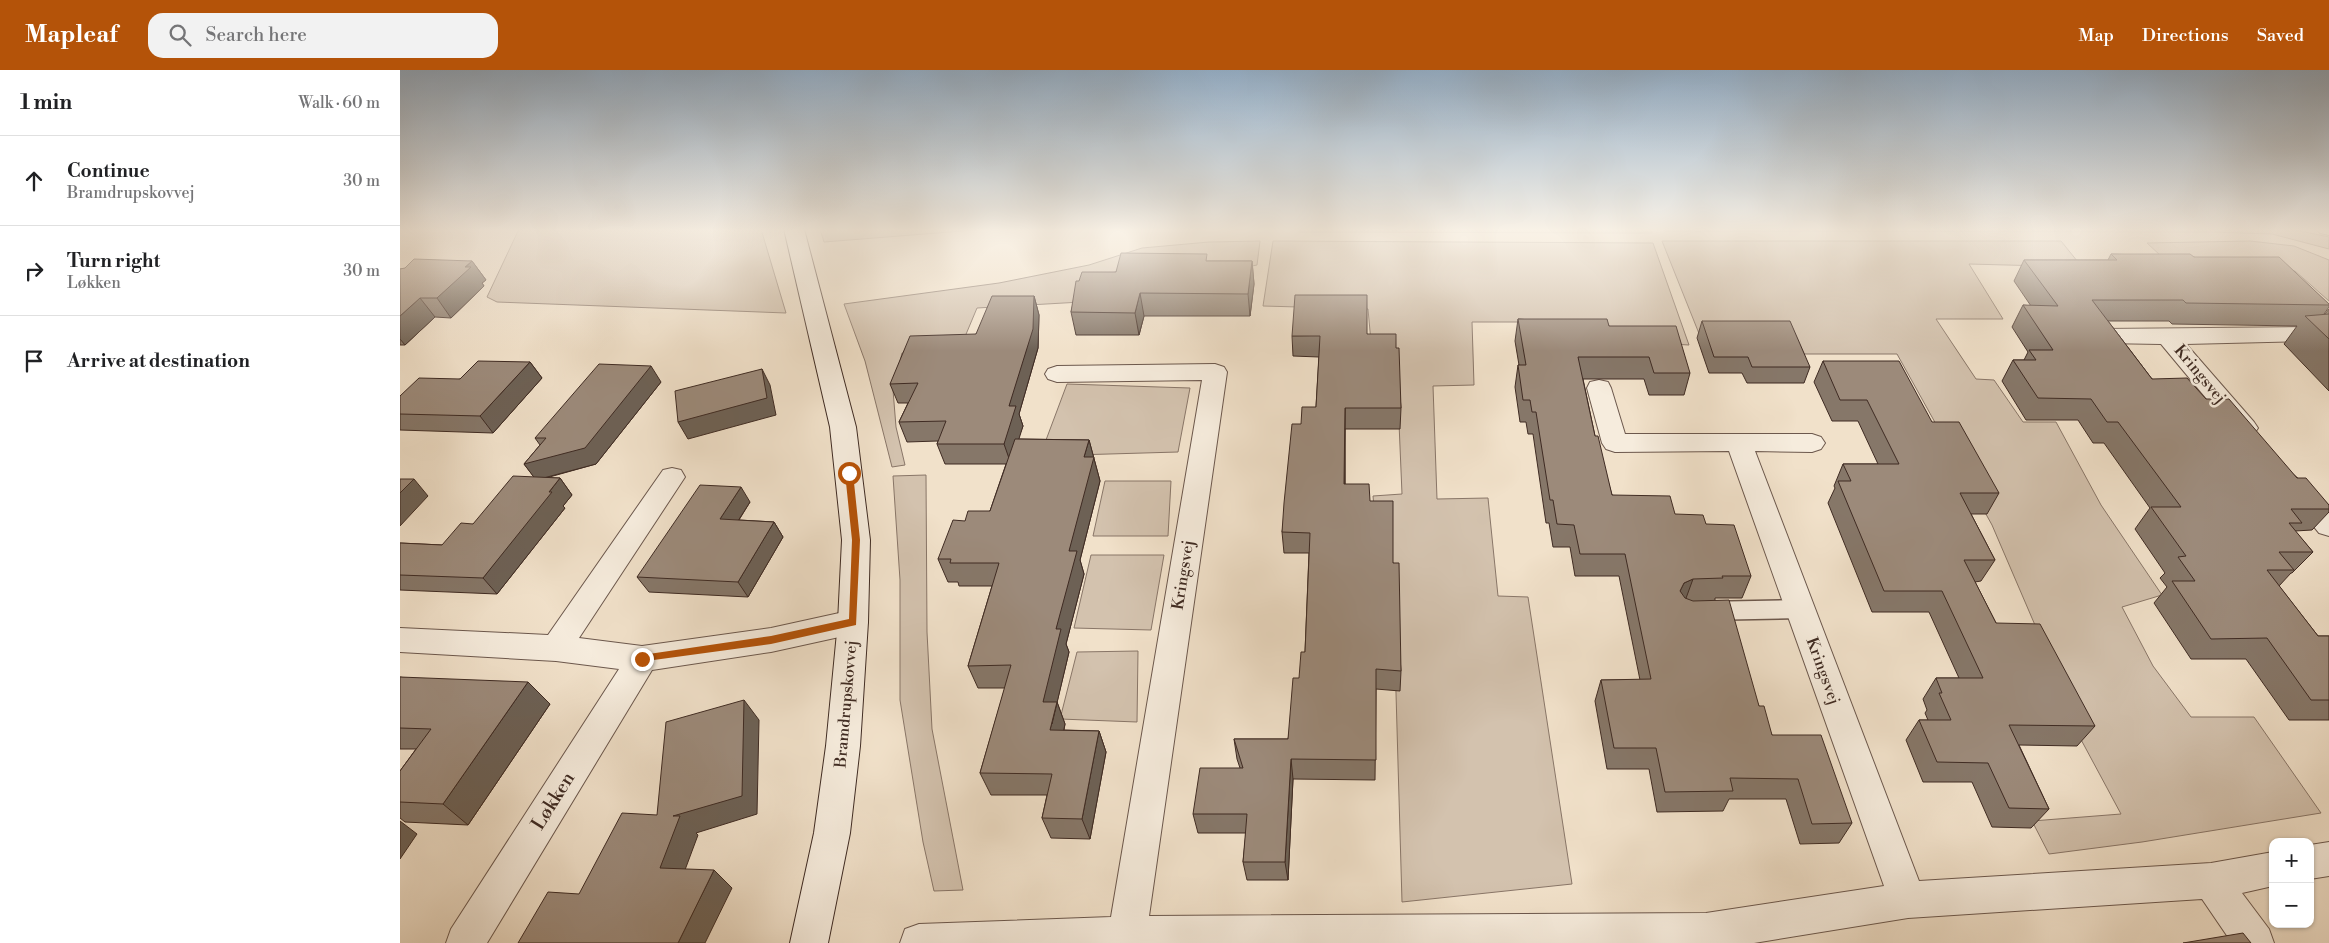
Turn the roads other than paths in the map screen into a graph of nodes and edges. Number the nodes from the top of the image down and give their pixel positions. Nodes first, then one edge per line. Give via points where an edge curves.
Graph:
1 (804, 270) edge
2 (2310, 334) edge
3 (2103, 336) edge
4 (2168, 337) junction
5 (1057, 374) dead end
6 (1599, 388) dead end
7 (1739, 442) junction
8 (1812, 442) dead end
9 (2258, 443) edge
10 (2284, 473) edge
11 (672, 477) dead end
12 (2329, 526) edge
13 (1800, 609) junction
14 (1686, 612) edge
15 (853, 622) junction
16 (400, 640) edge
17 (556, 648) junction
18 (642, 659) junction
19 (2329, 859) edge
20 (2314, 861) edge
21 (2269, 870) edge
22 (2211, 881) junction
23 (1908, 900) junction
24 (1708, 937) edge
25 (1128, 939) edge
26 (465, 943) edge
27 (809, 943) edge
28 (919, 943) edge
29 (2256, 943) edge

1 - 15 street, Bramdrupskovvej via 843,427 856,540
2 - 4 street, Kringsvej
3 - 4 street, Kringsvej
4 - 9 street, Kringsvej
5 - 25 street, Kringsvej via 1215,372
6 - 7 street via 1615,442
7 - 8 street
7 - 13 street, Kringsvej
10 - 12 street
11 - 17 street
13 - 14 lane
13 - 23 street, Kringsvej
15 - 18 street via 771,640
15 - 27 street, Bramdrupskovvej via 832,832
16 - 17 street
17 - 18 street
18 - 26 street, Løkken
19 - 20 street
21 - 22 street
22 - 23 street
22 - 29 street
23 - 24 street
24 - 25 street
25 - 28 street

